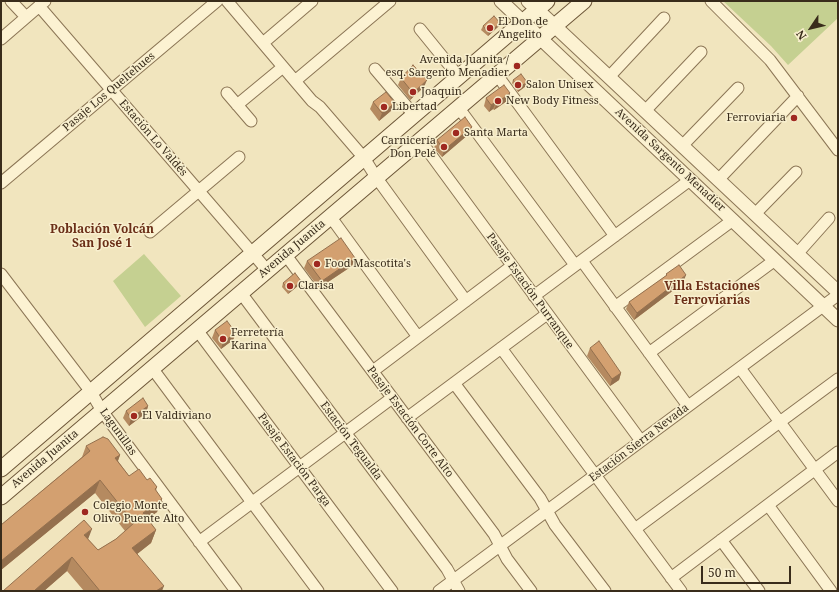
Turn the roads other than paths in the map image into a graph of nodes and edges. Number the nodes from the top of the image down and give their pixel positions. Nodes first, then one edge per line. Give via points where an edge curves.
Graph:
1 (11, 1) edge
2 (217, 1) edge
3 (312, 1) edge
4 (390, 1) edge
5 (501, 1) edge
6 (584, 1) edge
7 (711, 1) edge
8 (231, 3) edge
9 (42, 4) edge
10 (537, 4) edge
11 (26, 17) junction
12 (664, 18) dead end
13 (523, 22) junction
14 (555, 26) junction
15 (420, 29) dead end
16 (1, 39) edge
17 (540, 39) junction
18 (263, 43) junction
19 (701, 52) dead end
20 (283, 67) junction
21 (375, 69) dead end
22 (496, 75) junction
23 (459, 77) junction
24 (609, 77) junction
25 (295, 81) junction
26 (738, 88) dead end
27 (111, 90) junction
28 (226, 93) dead end
29 (798, 96) junction
30 (237, 106) junction
31 (458, 107) junction
32 (646, 111) junction
33 (414, 115) junction
34 (251, 121) dead end
35 (420, 140) junction
36 (682, 146) junction
37 (838, 150) edge
38 (239, 158) dead end
39 (364, 158) junction
40 (796, 172) dead end
41 (376, 177) junction
42 (690, 180) junction
43 (718, 180) junction
44 (1, 183) edge
45 (199, 192) junction
46 (755, 214) junction
47 (330, 216) junction
48 (829, 218) dead end
49 (733, 220) junction
50 (150, 232) dead end
51 (615, 236) junction
52 (252, 254) junction
53 (285, 254) junction
54 (797, 254) junction
55 (775, 260) junction
56 (579, 263) junction
57 (512, 266) junction
58 (267, 270) junction
59 (1, 274) edge
60 (241, 293) junction
61 (838, 294) edge
62 (534, 296) junction
63 (466, 301) junction
64 (824, 306) junction
65 (615, 307) junction
66 (548, 314) junction
67 (838, 320) edge
68 (197, 330) junction
69 (418, 337) junction
70 (501, 348) junction
71 (649, 353) junction
72 (152, 368) junction
73 (740, 368) junction
74 (373, 372) junction
75 (838, 379) edge
76 (454, 383) junction
77 (91, 392) junction
78 (392, 398) junction
79 (688, 406) junction
80 (102, 411) junction
81 (407, 418) junction
82 (780, 422) junction
83 (345, 433) junction
84 (641, 441) junction
85 (838, 452) edge
86 (299, 467) junction
87 (1, 469) edge
88 (815, 469) junction
89 (595, 475) junction
90 (1, 497) edge
91 (838, 500) edge
92 (252, 502) junction
93 (768, 505) junction
94 (547, 511) junction
95 (635, 529) junction
96 (721, 540) junction
97 (199, 542) junction
98 (500, 546) junction
99 (671, 578) junction
100 (453, 581) junction
101 (236, 591) edge
102 (318, 591) edge
103 (392, 591) edge
104 (439, 591) edge
105 (459, 591) edge
106 (531, 591) edge
107 (605, 591) edge
108 (681, 591) edge
109 (759, 591) edge
110 (832, 591) edge

1 - 11 street
2 - 27 street, Pasaje Los Queltehues
3 - 18 street
4 - 25 street
5 - 13 street, Avenida Sargento Menadier
6 - 14 main road, Avenida Juanita
7 - 29 street via 770,60
8 - 18 street
9 - 11 street
9 - 27 street, Estación Lo Valdés
10 - 13 main road, Avenida Juanita
10 - 14 street, Avenida Sargento Menadier
11 - 16 street
12 - 24 street
13 - 17 street, Avenida Sargento Menadier
13 - 23 main road, Avenida Juanita
14 - 17 main road, Avenida Juanita
14 - 24 street, Avenida Sargento Menadier
15 - 23 street
17 - 22 main road, Avenida Juanita
17 - 42 street, Avenida Sargento Menadier
18 - 20 street
19 - 32 street
20 - 25 street
20 - 30 street
21 - 33 street
22 - 31 main road, Avenida Juanita
22 - 51 street
23 - 33 main road, Avenida Juanita
24 - 32 street, Avenida Sargento Menadier
25 - 39 street
26 - 36 street
27 - 44 street, Pasaje Los Queltehues
27 - 45 street, Estación Lo Valdés
28 - 30 street
29 - 37 street
29 - 43 street
30 - 34 street
31 - 35 main road, Avenida Juanita
31 - 56 street
32 - 36 street, Avenida Sargento Menadier
33 - 39 main road, Avenida Juanita
35 - 41 main road, Avenida Juanita
35 - 57 street, Pasaje Estación Purranque
36 - 43 street, Avenida Sargento Menadier
38 - 45 street
39 - 41 street
39 - 52 main road, Avenida Juanita
40 - 46 street
41 - 47 main road, Avenida Juanita
41 - 63 street
42 - 49 street, Avenida Sargento Menadier
42 - 51 street
43 - 46 street, Avenida Sargento Menadier
45 - 50 street
45 - 52 street, Estación Lo Valdés
46 - 54 street, Avenida Sargento Menadier
47 - 53 main road, Avenida Juanita
47 - 69 street
48 - 54 street
49 - 55 street, Avenida Sargento Menadier
49 - 65 street
51 - 56 street
52 - 58 street, Estación Lo Valdés
52 - 77 main road, Avenida Juanita
53 - 58 main road, Avenida Juanita
53 - 74 street, Pasaje Estación Corte Alto
54 - 61 street, Avenida Sargento Menadier
55 - 64 street, Avenida Sargento Menadier
55 - 71 street
56 - 62 street
56 - 65 street
57 - 62 street, Pasaje Estación Purranque
57 - 63 street
58 - 60 main road, Avenida Juanita
59 - 77 street, Lagunillas
60 - 68 main road, Avenida Juanita
60 - 83 street, Estación Tegualda
61 - 64 street, Estación Sierra Nevada
62 - 66 street, Pasaje Estación Purranque
63 - 69 street
64 - 67 street, Avenida Sargento Menadier
64 - 73 street, Estación Sierra Nevada
65 - 71 street
66 - 70 street
66 - 84 street, Pasaje Estación Purranque
68 - 72 main road, Avenida Juanita
68 - 86 street, Pasaje Estación Parga
69 - 74 street
70 - 76 street
70 - 89 street
71 - 79 street
72 - 80 main road, Avenida Juanita
72 - 92 street
73 - 79 street, Estación Sierra Nevada
73 - 82 street
74 - 78 street, Pasaje Estación Corte Alto
75 - 82 street
76 - 81 street
76 - 94 street
77 - 80 street, Lagunillas
77 - 87 main road, Avenida Juanita
78 - 81 street, Pasaje Estación Corte Alto
78 - 83 street
79 - 84 street, Estación Sierra Nevada
80 - 90 main road, Avenida Juanita
80 - 97 street, Lagunillas
81 - 98 street, Pasaje Estación Corte Alto via 494,534
82 - 88 street
82 - 95 street
83 - 86 street
83 - 100 street, Estación Tegualda via 447,569
84 - 89 street, Estación Sierra Nevada
85 - 88 street
86 - 92 street
86 - 103 street, Pasaje Estación Parga
88 - 91 street
88 - 93 street
89 - 94 street, Estación Sierra Nevada
89 - 95 street
92 - 97 street
92 - 102 street
93 - 96 street
93 - 110 street
94 - 98 street, Estación Sierra Nevada
94 - 107 street
95 - 99 street
96 - 99 street
96 - 109 street
97 - 101 street, Lagunillas
98 - 100 street, Estación Sierra Nevada
98 - 106 street, Pasaje Estación Corte Alto
99 - 108 street
100 - 104 street, Estación Sierra Nevada
100 - 105 street, Estación Tegualda

